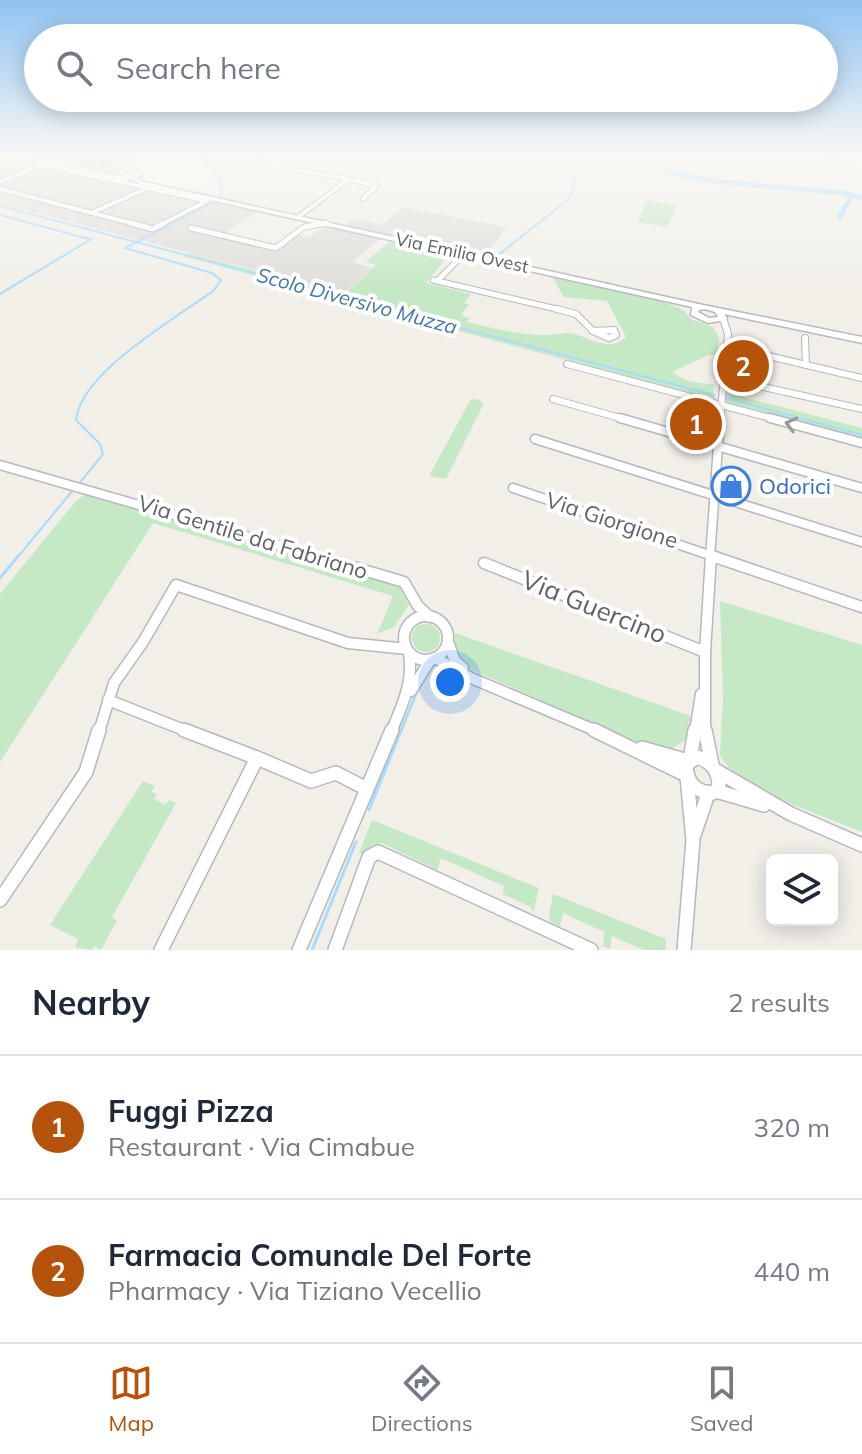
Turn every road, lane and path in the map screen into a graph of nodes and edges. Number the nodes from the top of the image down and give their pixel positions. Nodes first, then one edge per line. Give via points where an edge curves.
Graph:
1 (43, 200) edge
2 (119, 200) edge
3 (204, 200) edge
4 (222, 200) edge
5 (320, 200) edge
6 (90, 213) junction
7 (298, 217) junction
8 (308, 224) junction
9 (191, 228) dead end
10 (463, 253) junction
11 (651, 294) junction
12 (702, 307) junction
13 (694, 313) junction
14 (719, 317) junction
15 (592, 331) dead end
16 (805, 338) dead end
17 (862, 340) edge
18 (726, 343) junction
19 (567, 364) dead end
20 (806, 365) junction
21 (723, 372) junction
22 (862, 378) edge
23 (746, 381) junction
24 (553, 399) dead end
25 (721, 405) junction
26 (862, 409) edge
27 (535, 439) dead end
28 (862, 443) edge
29 (717, 446) junction
30 (0, 465) edge
31 (513, 488) dead end
32 (862, 488) edge
33 (714, 495) junction
34 (862, 542) edge
35 (710, 553) junction
36 (484, 563) dead end
37 (413, 597) junction
38 (862, 607) edge
39 (430, 617) junction
40 (407, 627) junction
41 (448, 642) junction
42 (362, 646) junction
43 (408, 651) junction
44 (705, 652) junction
45 (433, 658) junction
46 (704, 677) junction
47 (476, 678) junction
48 (406, 697) junction
49 (108, 700) junction
50 (257, 758) junction
51 (688, 768) junction
52 (715, 768) junction
53 (367, 789) junction
54 (712, 792) junction
55 (791, 814) junction
56 (693, 840) junction
57 (862, 845) edge
58 (0, 900) edge
59 (161, 950) edge
60 (299, 950) edge
61 (335, 950) edge
62 (591, 950) edge
63 (684, 950) edge

1 - 6 street
2 - 6 street
3 - 6 street, Via Emilia Ovest via 153,229
4 - 7 main road, Via Emilia Ovest
5 - 7 street
7 - 8 main road, Via Emilia Ovest
8 - 9 street via 276,248
8 - 10 main road, Via Emilia Ovest via 327,223
10 - 11 main road, Via Emilia Ovest
10 - 15 street via 435,280 576,314
11 - 12 main road, Via Emilia Ovest
11 - 13 main road, Via Emilia Ovest
12 - 13 main road
12 - 14 main road, Via Emilia Ovest
13 - 14 main road, Via Emilia Ovest
14 - 17 main road via 754,316
14 - 18 street
16 - 20 street
18 - 20 street
18 - 21 street
19 - 25 street
20 - 22 street
21 - 23 street
21 - 23 street
21 - 25 street
23 - 26 street
24 - 29 street
28 -> 25 street
25 - 29 street
27 - 33 street
29 - 32 street
29 - 33 street
30 - 37 street, Via Gentile da Fabriano via 404,582
31 - 35 street, Via Giorgione
33 - 34 street
33 - 35 street
35 - 38 street, Via Giorgione
35 - 44 street
36 - 44 street, Via Guercino
37 - 39 street, Via Gentile da Fabriano
37 - 40 street
39 - 40 street
39 - 41 street via 446,629
40 - 42 street via 389,641
40 - 43 street
41 - 45 street
41 - 47 street via 457,664
42 - 43 street
42 - 49 street via 176,585
43 - 45 street via 420,659
43 - 48 street via 412,669
44 - 46 street
45 - 47 street
45 - 48 street
46 - 51 street
46 - 52 street via 705,738
47 - 51 street
48 - 53 street
49 - 50 street
49 - 58 street via 86,772
50 - 53 street via 311,781 336,773
50 - 59 street
51 - 52 street via 701,757
51 - 54 street via 696,789
51 - 56 street
52 - 54 street via 720,782
52 - 55 street
53 - 60 street
54 - 55 street
54 - 56 street
55 - 57 street
56 - 63 street
61 - 62 street via 369,857 378,852

